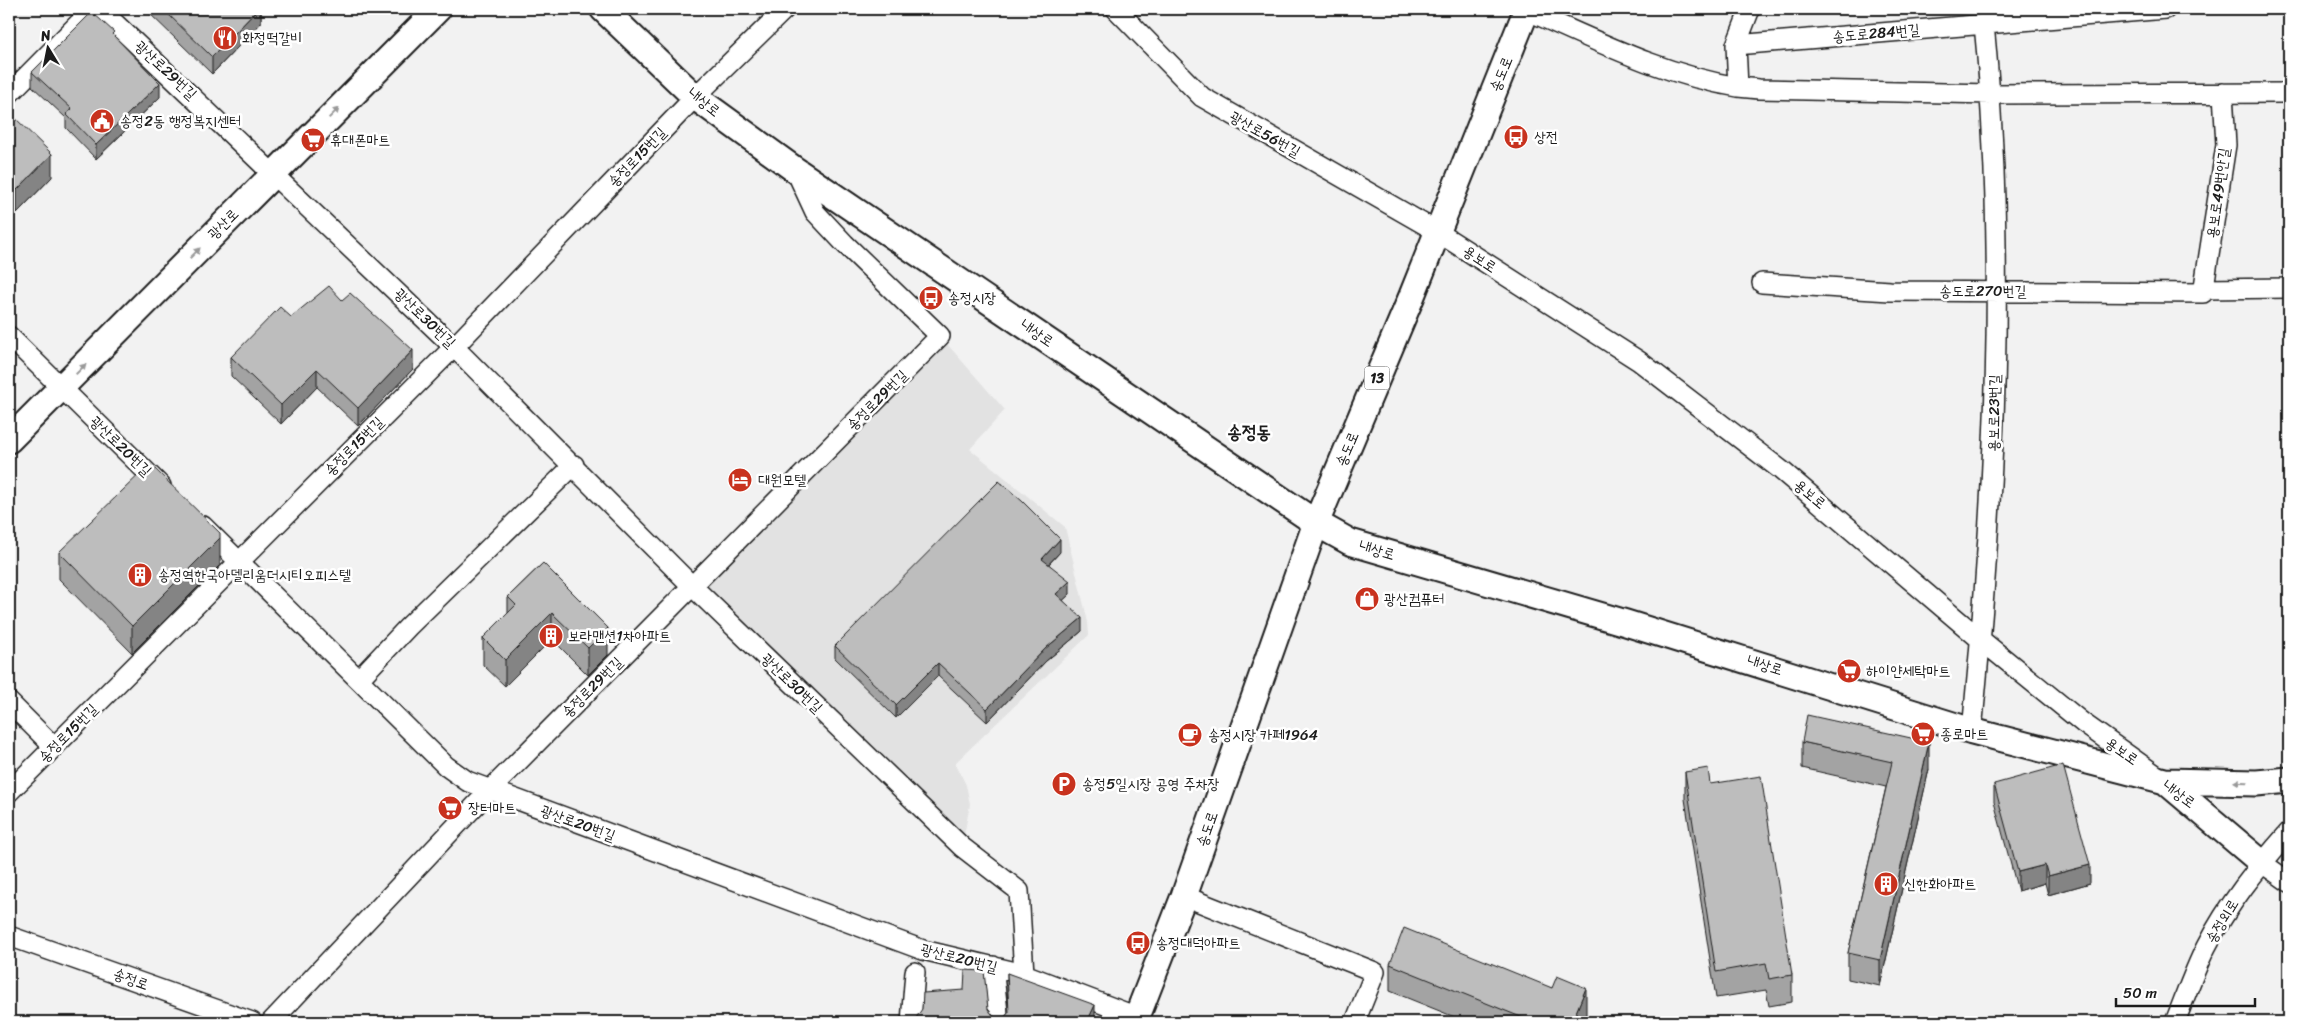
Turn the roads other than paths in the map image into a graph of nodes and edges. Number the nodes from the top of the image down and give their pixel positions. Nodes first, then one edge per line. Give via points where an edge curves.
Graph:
1 (94, 9) edge
2 (100, 9) edge
3 (438, 9) edge
4 (603, 9) edge
5 (785, 9) edge
6 (1116, 9) edge
7 (1527, 9) edge
8 (1750, 9) edge
9 (2166, 9) edge
10 (1984, 24) junction
11 (1736, 45) junction
12 (1738, 87) junction
13 (2223, 93) junction
14 (2289, 93) edge
15 (9, 94) edge
16 (1991, 94) junction
17 (695, 97) junction
18 (794, 169) junction
19 (274, 173) junction
20 (1436, 231) junction
21 (1762, 283) dead end
22 (2289, 288) edge
23 (1996, 290) junction
24 (2203, 291) junction
25 (9, 336) edge
26 (454, 347) junction
27 (61, 389) junction
28 (9, 440) edge
29 (574, 465) junction
30 (175, 499) edge
31 (189, 512) edge
32 (1316, 523) junction
33 (239, 561) junction
34 (692, 586) junction
35 (1981, 640) junction
36 (359, 679) junction
37 (9, 702) edge
38 (1972, 731) junction
39 (54, 747) junction
40 (2289, 780) edge
41 (2165, 781) junction
42 (490, 790) junction
43 (9, 792) edge
44 (2289, 832) edge
45 (2262, 863) junction
46 (2289, 882) edge
47 (1184, 896) junction
48 (9, 936) edge
49 (992, 966) junction
50 (915, 972) dead end
51 (1024, 974) junction
52 (1136, 1019) edge
53 (252, 1022) edge
54 (272, 1022) edge
55 (911, 1022) edge
56 (999, 1022) edge
57 (1355, 1022) edge
58 (2175, 1022) edge

1 - 15 street
2 - 19 street, 광산로29번길
19 -> 3 main road, 광산로
4 - 17 main road, 내상로
5 - 17 street, 송정로15번길
6 - 20 street, 광산로56번길 via 1202,97
7 - 12 street via 1647,62 1702,81
7 - 20 main road, 송도로 / 13
8 - 11 street
9 - 10 street, 송도로284번길
10 - 11 street, 송도로284번길
10 - 16 street, 용보로23번길
11 - 12 street
12 - 16 street
13 - 14 street
13 - 16 street
13 - 24 street, 용보로49번안길 via 2226,145
16 - 23 street, 용보로23번길
17 - 18 main road, 내상로
17 - 26 street, 송정로15번길
18 - 32 main road, 내상로
18 - 34 street, 송정로29번길 via 815,212 940,336
19 - 26 street, 광산로30번길
27 -> 19 main road, 광산로
20 - 32 main road, 송도로 / 13
20 - 35 street, 용보로 via 1639,361 1781,470
21 - 23 street, 송도로270번길 via 1890,291
22 - 24 street, 송도로270번길
23 - 24 street, 송도로270번길
23 - 35 street, 용보로23번길 via 1992,491
25 - 27 street, 광산로20번길
26 - 29 street, 광산로30번길
26 - 33 street, 송정로15번길
27 - 28 main road, 광산로
27 - 30 street, 광산로20번길
29 - 34 street, 광산로30번길
29 - 36 street
31 - 33 street, 광산로20번길
32 - 38 main road, 내상로 via 1350,542 1626,623
32 - 47 main road, 송도로 / 13
33 - 36 street, 광산로20번길
33 - 39 street, 송정로15번길
34 - 42 street, 송정로29번길
34 - 51 street, 광산로30번길 via 962,847 1018,891
35 - 38 street, 용보로23번길
35 - 41 street, 용보로 via 2083,723
36 - 42 street, 광산로20번길 via 446,766 467,781
37 - 39 street
38 - 41 main road, 내상로
39 - 43 street, 송정로15번길
40 -> 41 main road via 2257,783
41 - 45 main road, 내상로
42 - 49 street, 광산로20번길 via 923,950
42 - 54 street, 송정로29번길
44 - 45 street, 송정외로
45 - 46 street
45 - 58 street, 송정외로 via 2228,908 2205,948
47 - 52 main road, 송도로 / 13
47 - 57 street via 1375,972
48 - 53 street, 송정로
49 - 51 street, 광산로20번길
49 - 56 street
50 - 55 street
51 - 52 street, 광산로20번길

